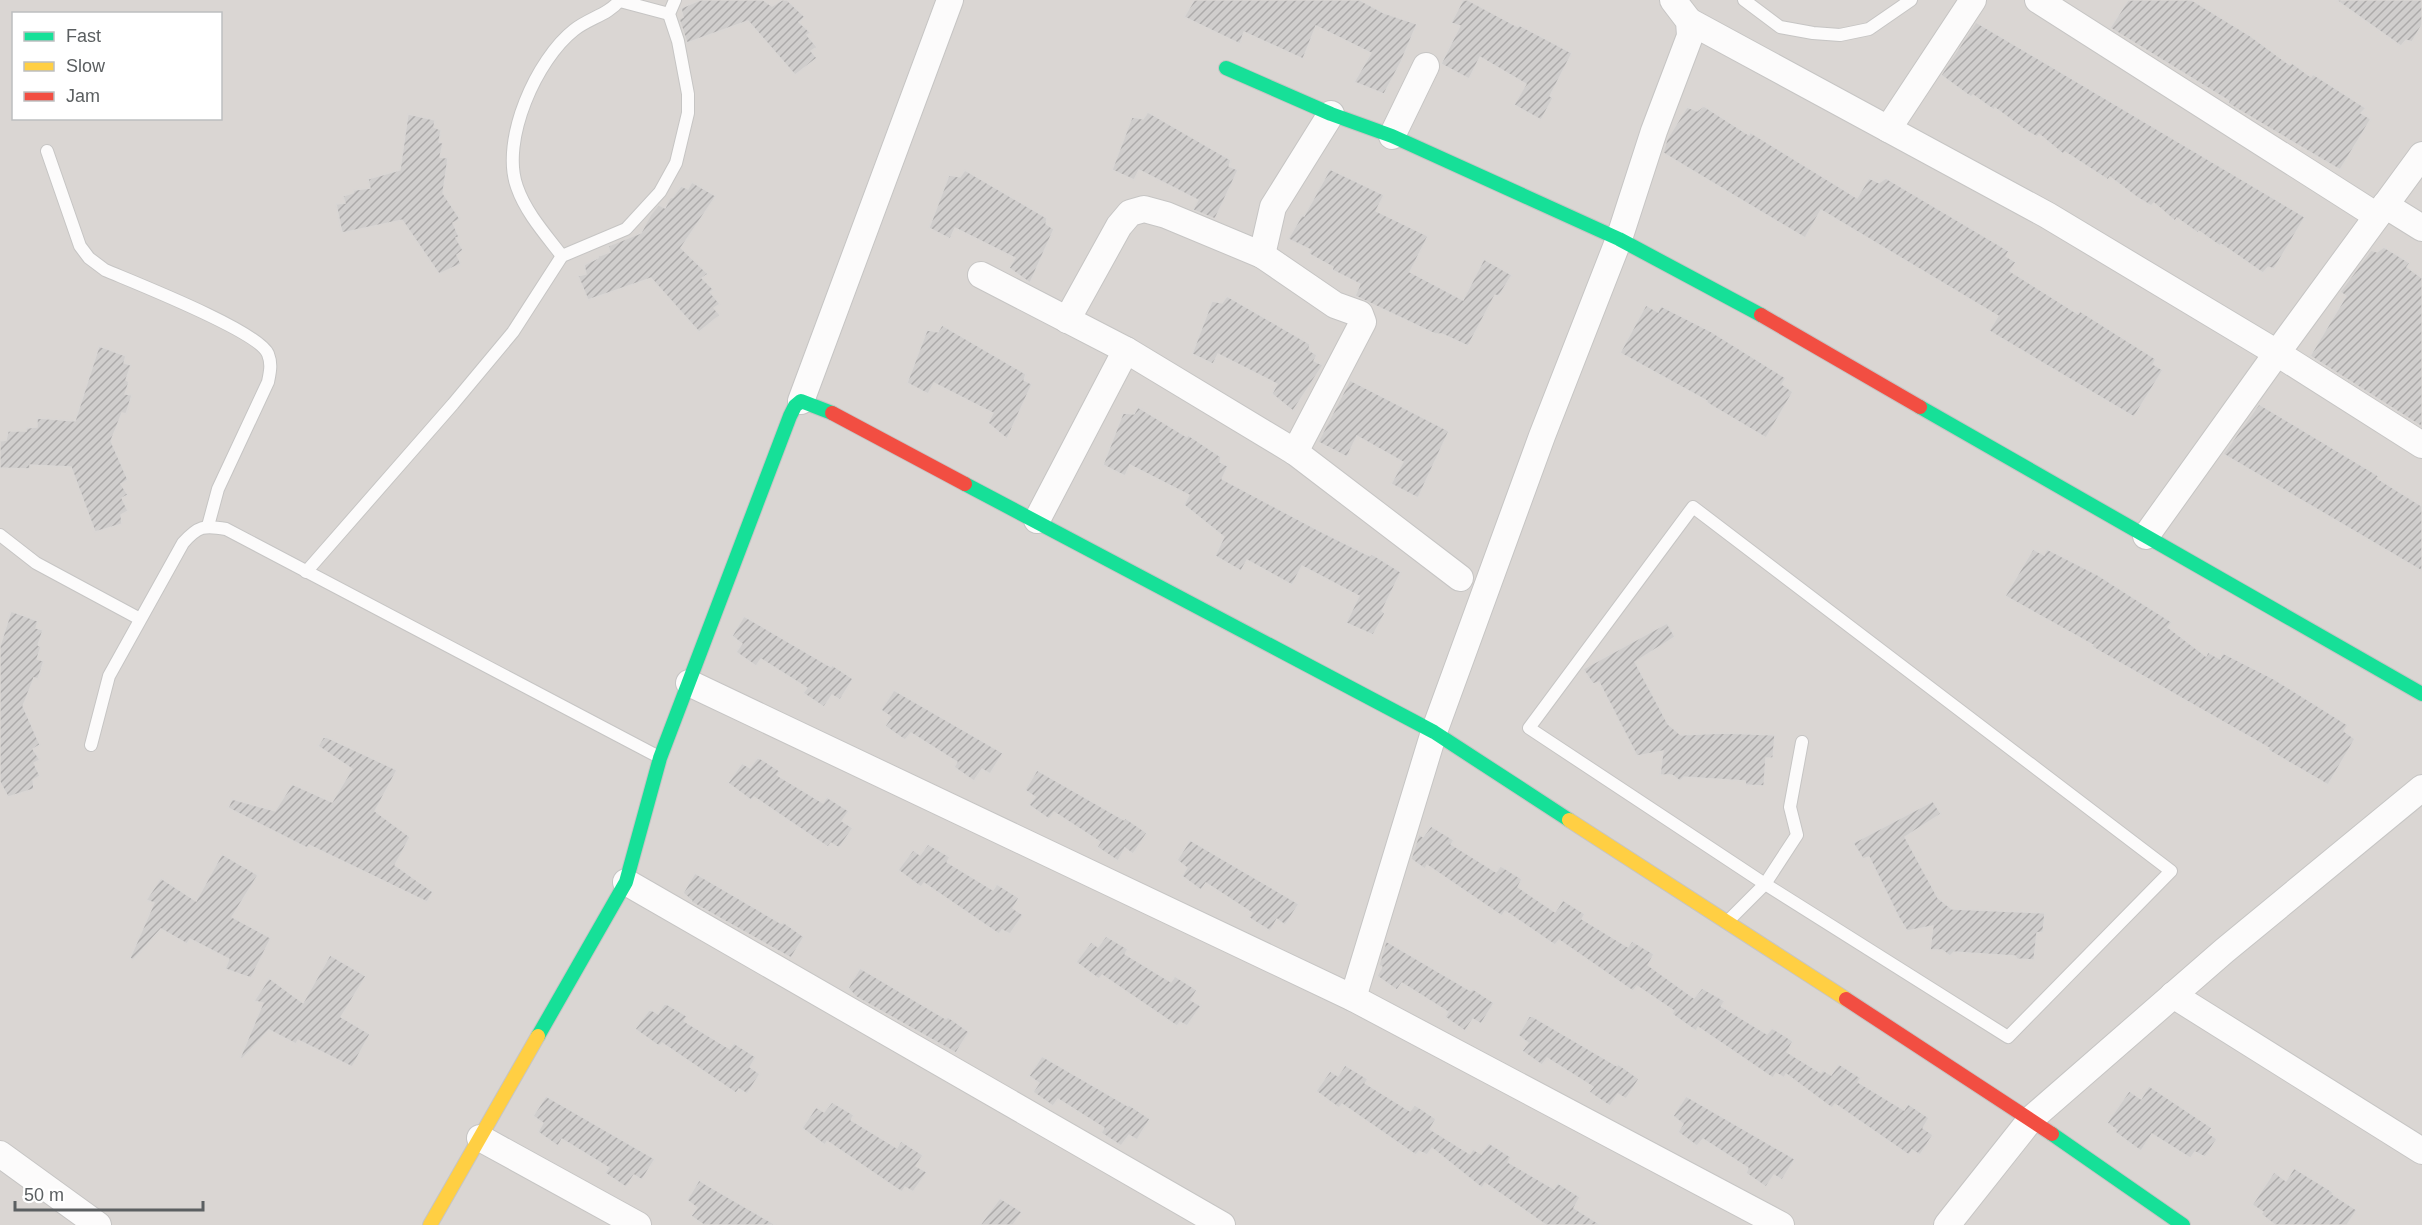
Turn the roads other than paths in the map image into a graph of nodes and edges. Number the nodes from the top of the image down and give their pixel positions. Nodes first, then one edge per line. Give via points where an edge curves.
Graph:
1 (620, 0) edge
2 (675, 0) edge
3 (950, 0) edge
4 (1744, 0) edge
5 (1911, 0) edge
6 (1973, 0) edge
7 (2038, 0) edge
8 (1682, 7) edge
9 (669, 14) junction
10 (1426, 66) dead end
11 (1226, 68) dead end
12 (1331, 114) junction
13 (1888, 129) junction
14 (1392, 136) junction
15 (47, 151) dead end
16 (2422, 155) edge
17 (2381, 210) junction
18 (2422, 228) edge
19 (1619, 239) junction
20 (1262, 255) junction
21 (562, 256) junction
22 (981, 275) dead end
23 (1066, 320) junction
24 (1126, 350) junction
25 (2277, 353) junction
26 (801, 401) junction
27 (2422, 445) edge
28 (1295, 452) junction
29 (1037, 520) junction
30 (208, 526) junction
31 (0, 535) edge
32 (2146, 536) junction
33 (306, 572) junction
34 (1460, 578) dead end
35 (140, 619) junction
36 (689, 682) junction
37 (2422, 694) edge
38 (1434, 732) junction
39 (1802, 742) dead end
40 (91, 745) dead end
41 (660, 758) junction
42 (2422, 788) edge
43 (626, 882) junction
44 (1765, 884) junction
45 (1727, 922) junction
46 (2173, 995) junction
47 (1353, 998) junction
48 (2031, 1119) junction
49 (480, 1138) junction
50 (2422, 1151) edge
51 (0, 1154) edge
52 (98, 1225) edge
53 (430, 1225) edge
54 (638, 1225) edge
55 (1222, 1225) edge
56 (1781, 1225) edge
57 (1947, 1225) edge
58 (2183, 1225) edge

1 - 9 lane
1 - 21 lane via 573,30 557,47 539,73 521,112 514,159 516,184 523,202
2 - 9 lane
3 - 26 street
4 - 5 lane via 1780,27 1840,35 1869,29
6 - 13 street
7 - 17 street
8 - 13 street
8 - 19 street via 1690,36
9 - 21 lane via 688,94 688,113 676,163 660,192 626,229
10 - 14 street
11 - 12 street
12 - 14 street
12 - 20 street via 1273,207
13 - 25 street via 2047,215
14 - 19 street
15 - 30 lane via 80,246 89,258 105,270 222,322 268,352 268,382 218,489
16 - 17 street
17 - 18 street
17 - 25 street
19 - 32 street via 1746,307
19 - 38 street
20 - 23 street via 1166,215 1144,209 1130,213
20 - 28 street via 1335,305 1360,314 1363,322
21 - 33 lane via 513,332
22 - 23 street
23 - 24 street
24 - 28 street
24 - 29 street
25 - 27 street
25 - 32 street
26 - 29 street via 824,409
26 - 36 street via 790,416
28 - 34 street
29 - 38 street
30 - 33 lane via 226,529
30 - 35 lane via 193,531 183,543
31 - 35 lane via 36,563
32 - 37 street
33 - 41 lane
35 - 40 lane via 110,676
36 - 41 street
36 - 47 street
38 - 45 street
38 - 47 street
39 - 44 lane via 1790,807 1797,835
41 - 43 street
42 - 46 street
43 - 49 street
43 - 55 street
44 - 44 lane via 1529,728 1692,507 2171,871 2008,1037
44 - 45 lane
45 - 48 street
46 - 48 street
46 - 50 street
47 - 56 street
48 - 57 street
48 - 58 street
49 - 53 street
49 - 54 street
51 - 52 street

